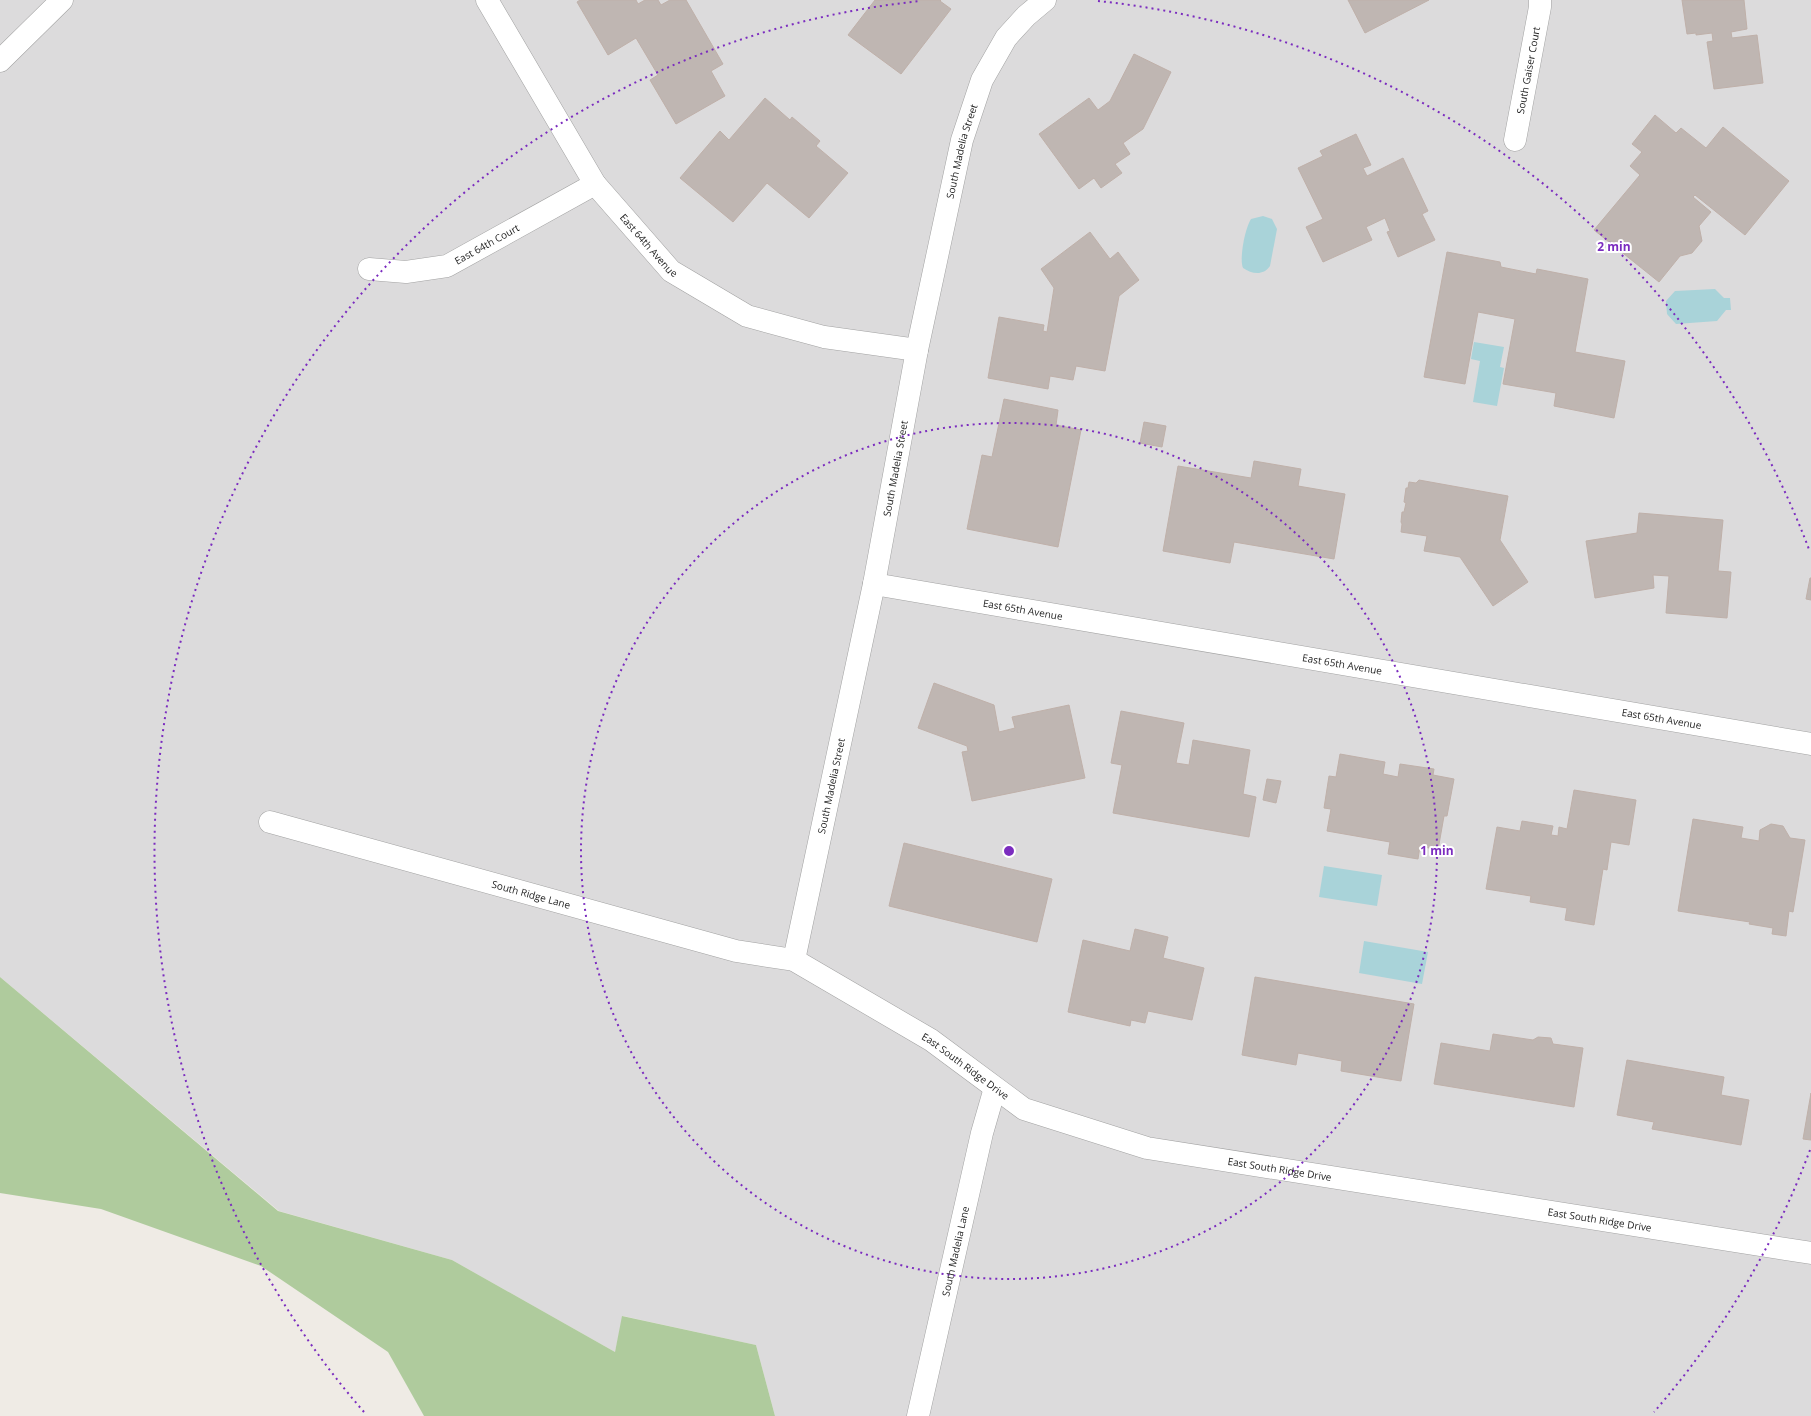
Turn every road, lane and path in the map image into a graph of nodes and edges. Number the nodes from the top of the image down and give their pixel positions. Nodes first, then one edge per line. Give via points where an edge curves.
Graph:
1 (62, 0) edge
2 (487, 0) edge
3 (1045, 0) edge
4 (1540, 0) edge
5 (0, 61) edge
6 (1515, 140) dead end
7 (595, 184) junction
8 (369, 269) dead end
9 (917, 350) junction
10 (874, 584) junction
11 (1811, 744) edge
12 (270, 822) dead end
13 (794, 960) junction
14 (995, 1088) junction
15 (1811, 1254) edge
16 (918, 1416) edge

1 - 5 street
2 - 7 street, East 64th Avenue
3 - 9 street, South Madelia Street via 1006,38 982,80 962,140
4 - 6 street, South Gaiser Court
7 - 8 street, East 64th Court via 447,266 406,272
7 - 9 street, East 64th Avenue via 671,271 747,316 824,337
9 - 10 street, South Madelia Street
10 - 11 street, East 65th Avenue
10 - 13 street, South Madelia Street
12 - 13 street, South Ridge Lane via 736,951
13 - 14 street, East South Ridge Drive via 931,1040
14 - 15 street, East South Ridge Drive via 1024,1109 1147,1148
14 - 16 street, South Madelia Lane via 982,1134

